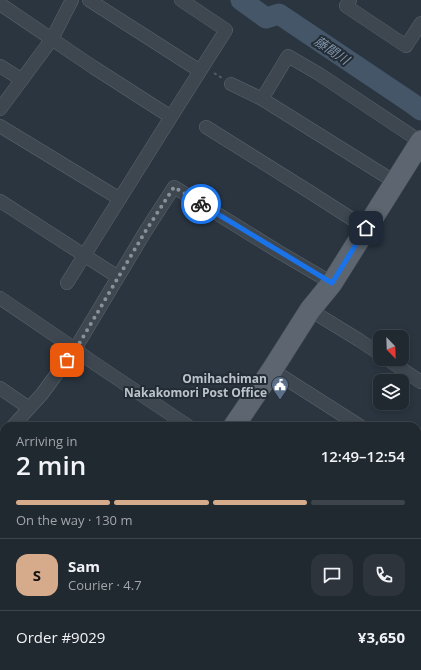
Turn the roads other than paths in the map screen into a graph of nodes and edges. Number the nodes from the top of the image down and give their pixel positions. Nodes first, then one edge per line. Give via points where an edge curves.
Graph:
1 (72, 0) edge
2 (89, 0) edge
3 (181, 0) edge
4 (345, 2) edge
5 (0, 4) edge
6 (421, 23) edge
7 (52, 39) junction
8 (0, 66) edge
9 (202, 68) junction
10 (22, 80) junction
11 (231, 84) road end
12 (262, 99) junction
13 (0, 109) edge
14 (171, 117) junction
15 (0, 126) edge
16 (206, 127) dead end
17 (421, 142) edge
18 (395, 182) junction
19 (120, 199) junction
20 (0, 201) edge
21 (366, 228) junction
22 (85, 256) junction
23 (118, 277) junction
24 (67, 283) dead end
25 (332, 283) junction
26 (0, 298) edge
27 (310, 310) junction
28 (76, 349) junction
29 (373, 349) edge
30 (397, 366) edge
31 (272, 370) junction
32 (421, 382) edge
33 (0, 388) edge
34 (29, 408) junction
35 (17, 422) edge
36 (182, 422) edge
37 (237, 422) edge
38 (354, 422) edge

1 - 7 street
2 - 9 street
3 - 9 street via 226,30
4 - 6 street via 406,46
5 - 7 street
7 - 10 street
7 - 14 street
8 - 10 street
9 - 14 street
10 - 13 street
11 - 12 street
12 - 17 street via 288,56 320,74
12 - 18 street
14 - 19 street
15 - 19 street
16 - 21 street
17 - 18 main road
18 - 21 main road
19 - 22 street
20 - 22 street
21 - 25 main road
22 - 23 street
22 - 24 street
23 - 25 street via 174,187
23 - 28 street
25 - 27 main road
26 - 28 street
27 - 29 street
27 - 31 main road
28 - 34 street
28 - 36 street
30 - 32 street
31 - 37 main road
31 - 38 street
33 - 34 street
34 - 35 street

